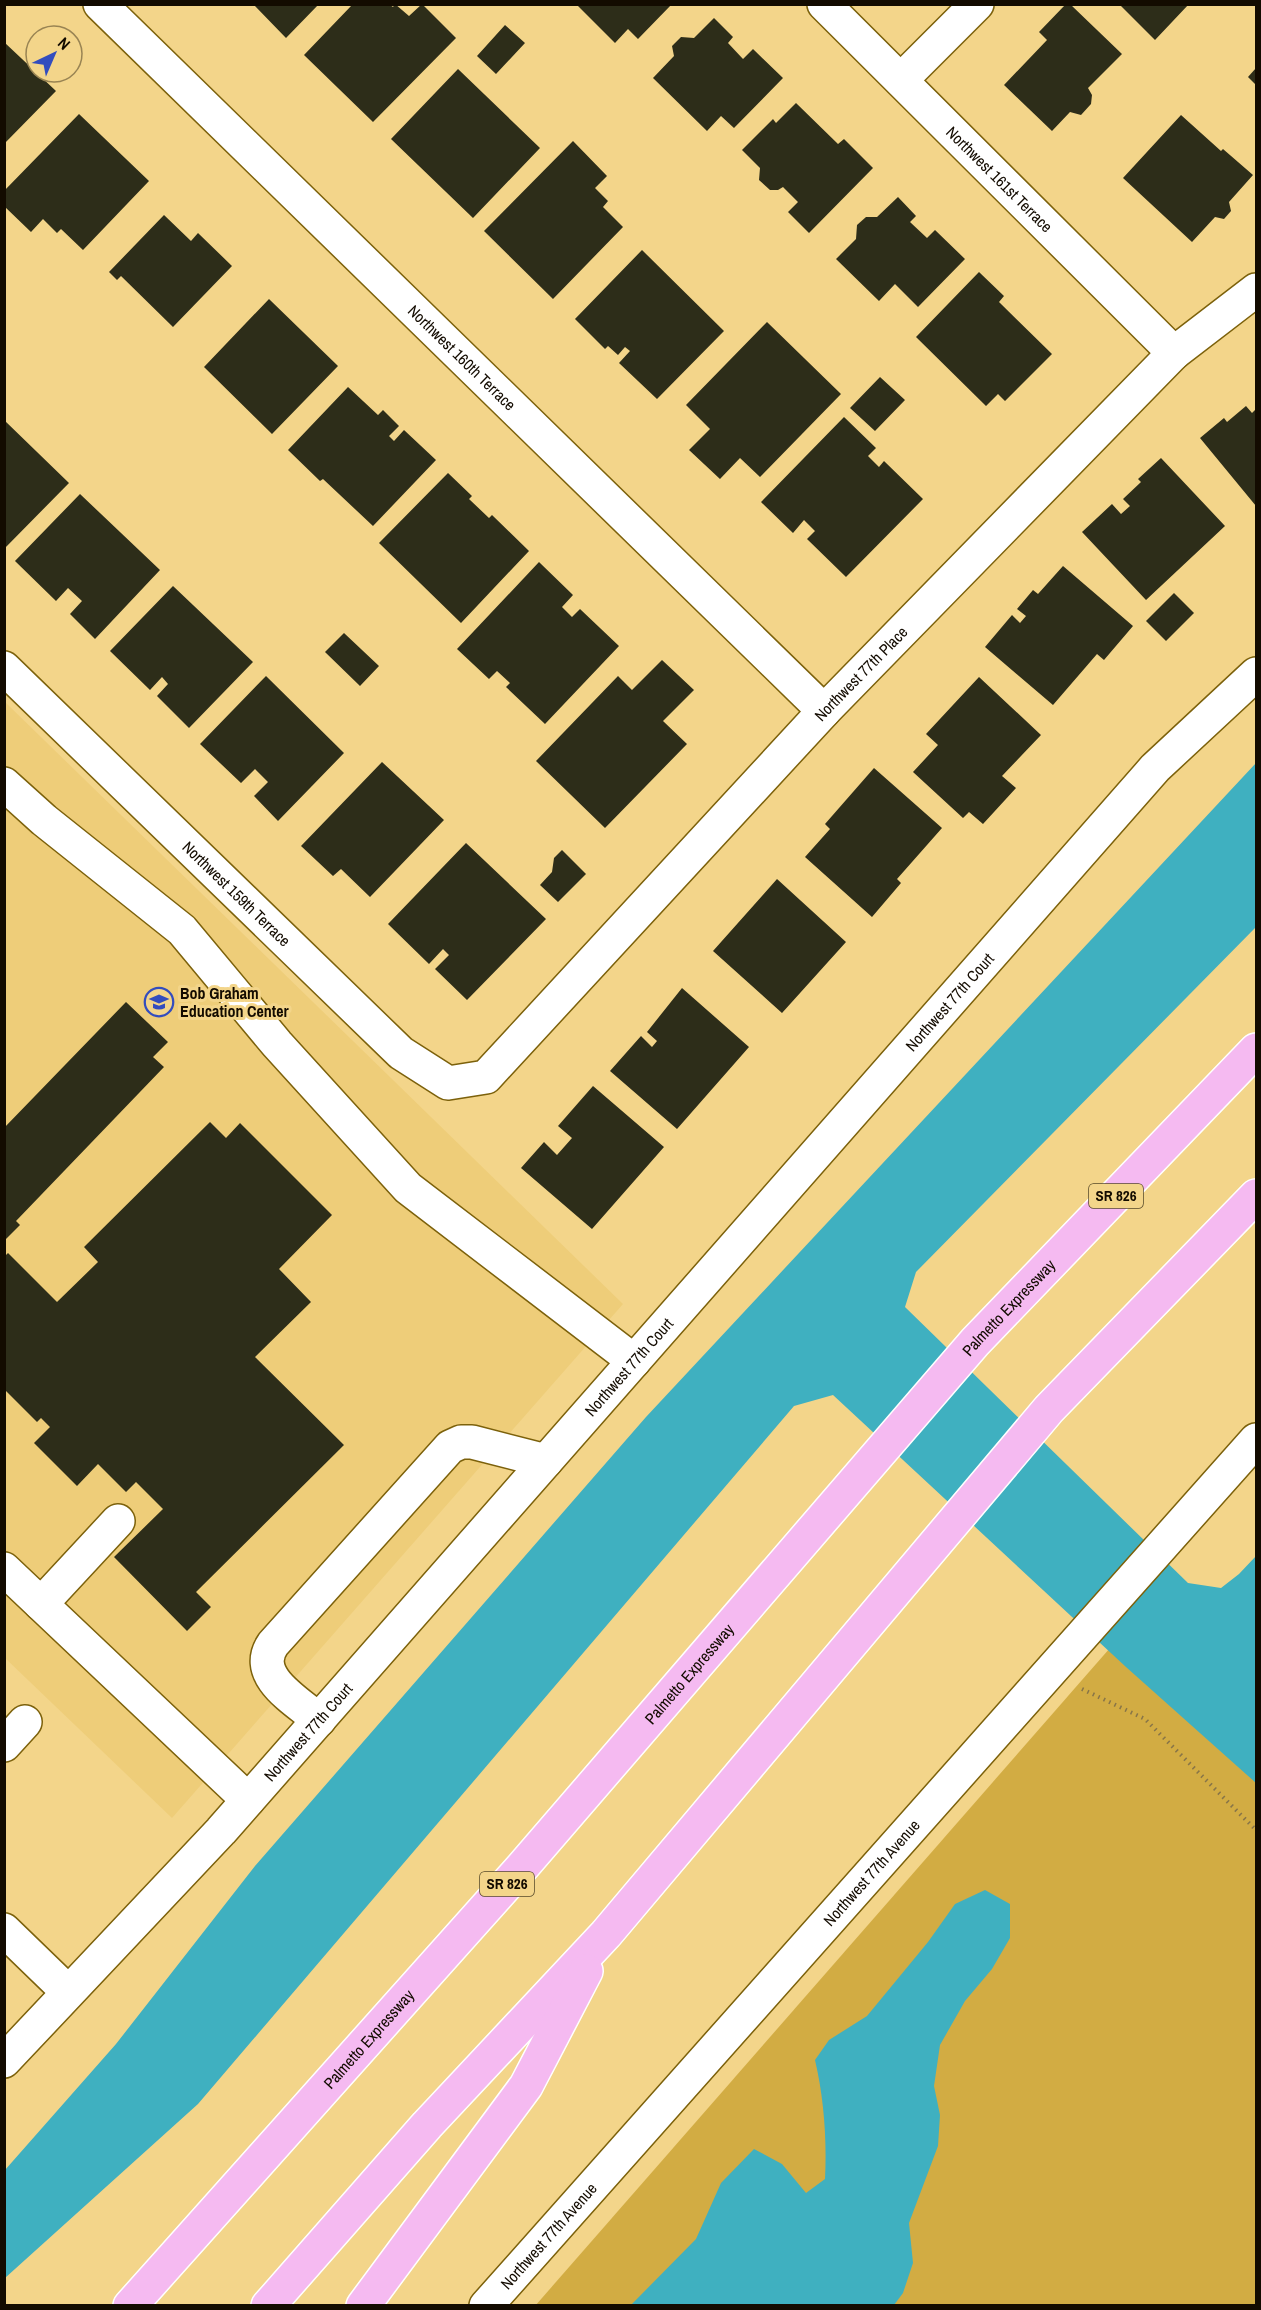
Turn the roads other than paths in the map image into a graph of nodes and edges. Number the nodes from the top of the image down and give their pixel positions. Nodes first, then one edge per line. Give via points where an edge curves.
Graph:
1 (100, 4) edge
2 (824, 4) edge
3 (977, 4) edge
4 (901, 80) junction
5 (1257, 290) edge
6 (1174, 353) junction
7 (4, 668) edge
8 (1257, 674) edge
9 (824, 711) junction
10 (4, 784) edge
11 (1257, 1050) edge
12 (486, 1077) joint
13 (1257, 1196) edge
14 (634, 1361) junction
15 (1257, 1440) edge
16 (546, 1461) junction
17 (118, 1521) dead end
18 (4, 1569) edge
19 (41, 1604) junction
20 (318, 1720) junction
21 (248, 1800) junction
22 (4, 1930) edge
23 (606, 1934) junction
24 (68, 1992) junction
25 (4, 2061) edge
26 (130, 2306) edge
27 (267, 2306) edge
28 (363, 2306) edge
29 (486, 2306) edge

1 - 9 street, Northwest 160th Terrace
2 - 4 street, Northwest 161st Terrace
3 - 4 street
4 - 6 street, Northwest 161st Terrace
5 - 6 street, Northwest 77th Place
6 - 9 street, Northwest 77th Place
7 - 12 street, Northwest 159th Terrace via 401,1053 448,1083
8 - 14 street, Northwest 77th Court via 1155,768
9 - 12 street, Northwest 77th Place
10 - 14 street via 182,930 277,1044 408,1188
11 - 26 highway, Palmetto Expressway / SR 826 via 975,1342 524,1865
13 - 23 highway via 1049,1409
14 - 16 street, Northwest 77th Court
15 - 29 street, Northwest 77th Avenue
16 - 20 street, Northwest 77th Court
16 - 20 street via 472,1442 450,1447 273,1644 266,1654 270,1676
17 - 19 street
18 - 19 street
19 - 21 street
20 - 21 street, Northwest 77th Court
21 - 24 street, Northwest 77th Court
22 - 24 street
23 - 27 highway via 427,2125
23 - 28 highway via 526,2086
24 - 25 street, Northwest 77th Court

